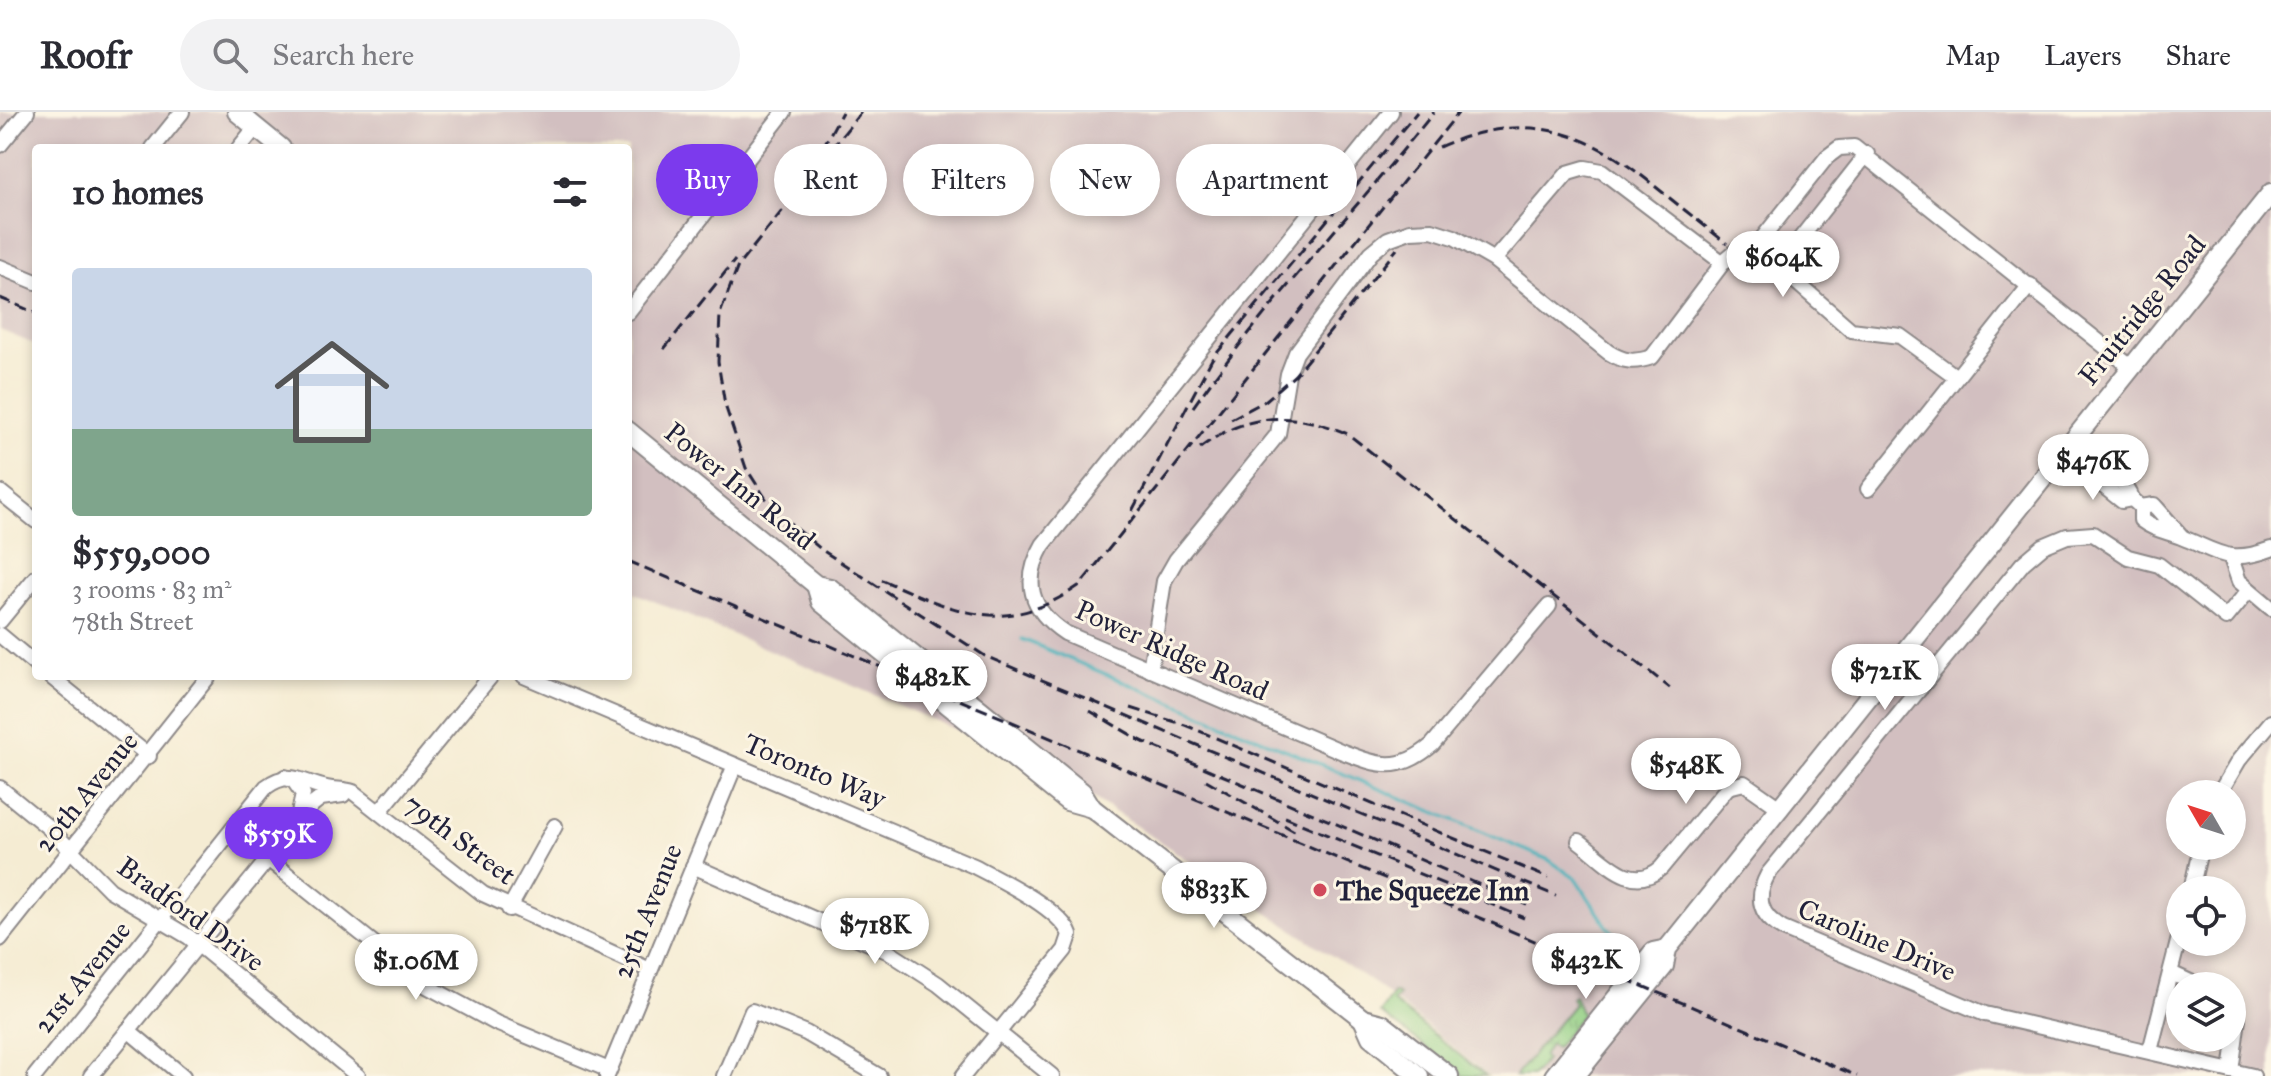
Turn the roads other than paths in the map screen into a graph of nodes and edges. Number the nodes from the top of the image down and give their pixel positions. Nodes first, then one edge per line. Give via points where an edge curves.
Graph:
1 (27, 112) edge
2 (182, 112) edge
3 (237, 112) edge
4 (784, 112) edge
5 (1391, 112) edge
6 (256, 127) junction
7 (156, 144) edge
8 (242, 144) edge
9 (276, 144) edge
10 (0, 145) edge
11 (1867, 154) junction
12 (2271, 193) edge
13 (1494, 260) junction
14 (1723, 263) junction
15 (0, 267) edge
16 (32, 280) edge
17 (2030, 285) junction
18 (632, 307) edge
19 (2132, 368) junction
20 (1955, 376) junction
21 (632, 434) edge
22 (2068, 448) junction
23 (1868, 489) dead end
24 (0, 492) edge
25 (32, 518) edge
26 (2271, 549) edge
27 (2231, 558) junction
28 (32, 582) edge
29 (2249, 590) junction
30 (1549, 606) dead end
31 (2271, 608) edge
32 (0, 621) edge
33 (0, 635) edge
34 (32, 662) edge
35 (1150, 670) junction
36 (55, 680) edge
37 (206, 680) edge
38 (488, 680) edge
39 (533, 680) edge
40 (2271, 722) edge
41 (149, 756) junction
42 (735, 765) junction
43 (285, 777) junction
44 (2227, 780) edge
45 (0, 788) edge
46 (359, 796) junction
47 (1781, 809) junction
48 (380, 811) junction
49 (295, 826) junction
50 (555, 826) dead end
51 (1579, 841) dead end
52 (71, 852) junction
53 (268, 859) junction
54 (693, 866) junction
55 (509, 909) junction
56 (160, 922) junction
57 (1, 935) edge
58 (198, 945) junction
59 (1667, 949) junction
60 (650, 970) junction
61 (2166, 992) edge
62 (1363, 1019) junction
63 (128, 1030) junction
64 (998, 1032) junction
65 (2150, 1051) junction
66 (2234, 1052) edge
67 (2231, 1071) junction
68 (608, 1073) edge
69 (35, 1076) edge
70 (91, 1076) edge
71 (183, 1076) edge
72 (358, 1076) edge
73 (724, 1076) edge
74 (879, 1076) edge
75 (963, 1076) edge
76 (1052, 1076) edge
77 (1419, 1076) edge
78 (1449, 1076) edge
79 (1554, 1076) edge
80 (1575, 1076) edge
81 (2253, 1076) edge

1 - 10 street
2 - 7 street
3 - 6 main road
4 - 18 street
5 - 35 street, Power Ridge Road via 1032,564 1035,605 1047,622
6 - 8 street
6 - 9 main road
11 - 14 street via 1854,147 1839,148 1827,157 1757,245 1738,249
11 - 17 street
11 - 20 street via 1792,249 1787,274 1851,330 1900,336
12 - 19 main road, Fruitridge Road
13 - 14 street via 1568,173 1585,168 1602,171
13 - 14 street via 1608,352 1621,361 1637,362 1652,357
13 - 35 street via 1432,230 1388,239 1371,253 1296,353 1278,434 1164,581
15 - 16 street
17 - 19 street
17 - 20 street
19 - 22 main road, Fruitridge Road
20 - 23 street
21 - 62 main road, Power Inn Road via 1082,792 1092,808
22 - 27 street via 2086,462 2095,462 2130,491 2136,503 2154,505 2182,537
22 - 47 main road, Fruitridge Road
24 - 25 street
26 - 27 street
27 - 29 street via 2239,581
28 - 32 street
29 - 31 street
29 - 65 street, Caroline Drive via 2226,618 2159,565 2128,557 2093,534 2067,536 2043,546 2023,563 1760,889 1760,906 1768,921 1975,1010
30 - 35 street, Power Ridge Road via 1432,745 1416,759 1396,765 1343,752
33 - 34 street
36 - 41 street
37 - 41 street, 20th Avenue
38 - 48 street
39 - 42 street, Toronto Way
40 - 44 street
41 - 52 street, 20th Avenue
42 - 54 street, 25th Avenue
42 - 64 street, Toronto Way via 997,877 1064,924 1070,935 1065,950
43 - 46 street
43 - 49 street via 303,794
43 - 56 street, 21st Avenue via 266,787
45 - 52 street, Bradford Drive
46 - 48 street
46 - 49 street via 321,798
47 - 51 street via 1744,783 1728,787 1661,868 1638,880
47 - 59 main road, Fruitridge Road
48 - 55 street, 79th Street via 464,881
49 - 53 street
50 - 55 street, 79th Street
52 - 56 street, Bradford Drive via 110,890
52 - 57 street, 20th Avenue
53 - 58 street
53 - 68 street via 427,986
54 - 60 street, 25th Avenue
54 - 64 street via 887,951
55 - 60 street, 79th Street
56 - 58 street, Bradford Drive
56 - 69 street, 21st Avenue
58 - 63 street
58 - 72 street, Bradford Drive
59 - 79 main road, Fruitridge Road via 1653,952
59 - 80 main road, Fruitridge Road via 1664,966
60 - 68 street, 25th Avenue
61 - 65 street
62 - 77 main road, Power Inn Road via 1371,1037
62 - 78 main road, Power Inn Road via 1382,1024
63 - 70 street
63 - 71 street
64 - 75 street
64 - 76 street
65 - 67 street, Caroline Drive
66 - 67 street
67 - 81 street, Caroline Drive
73 - 74 street via 752,1011 806,1033

